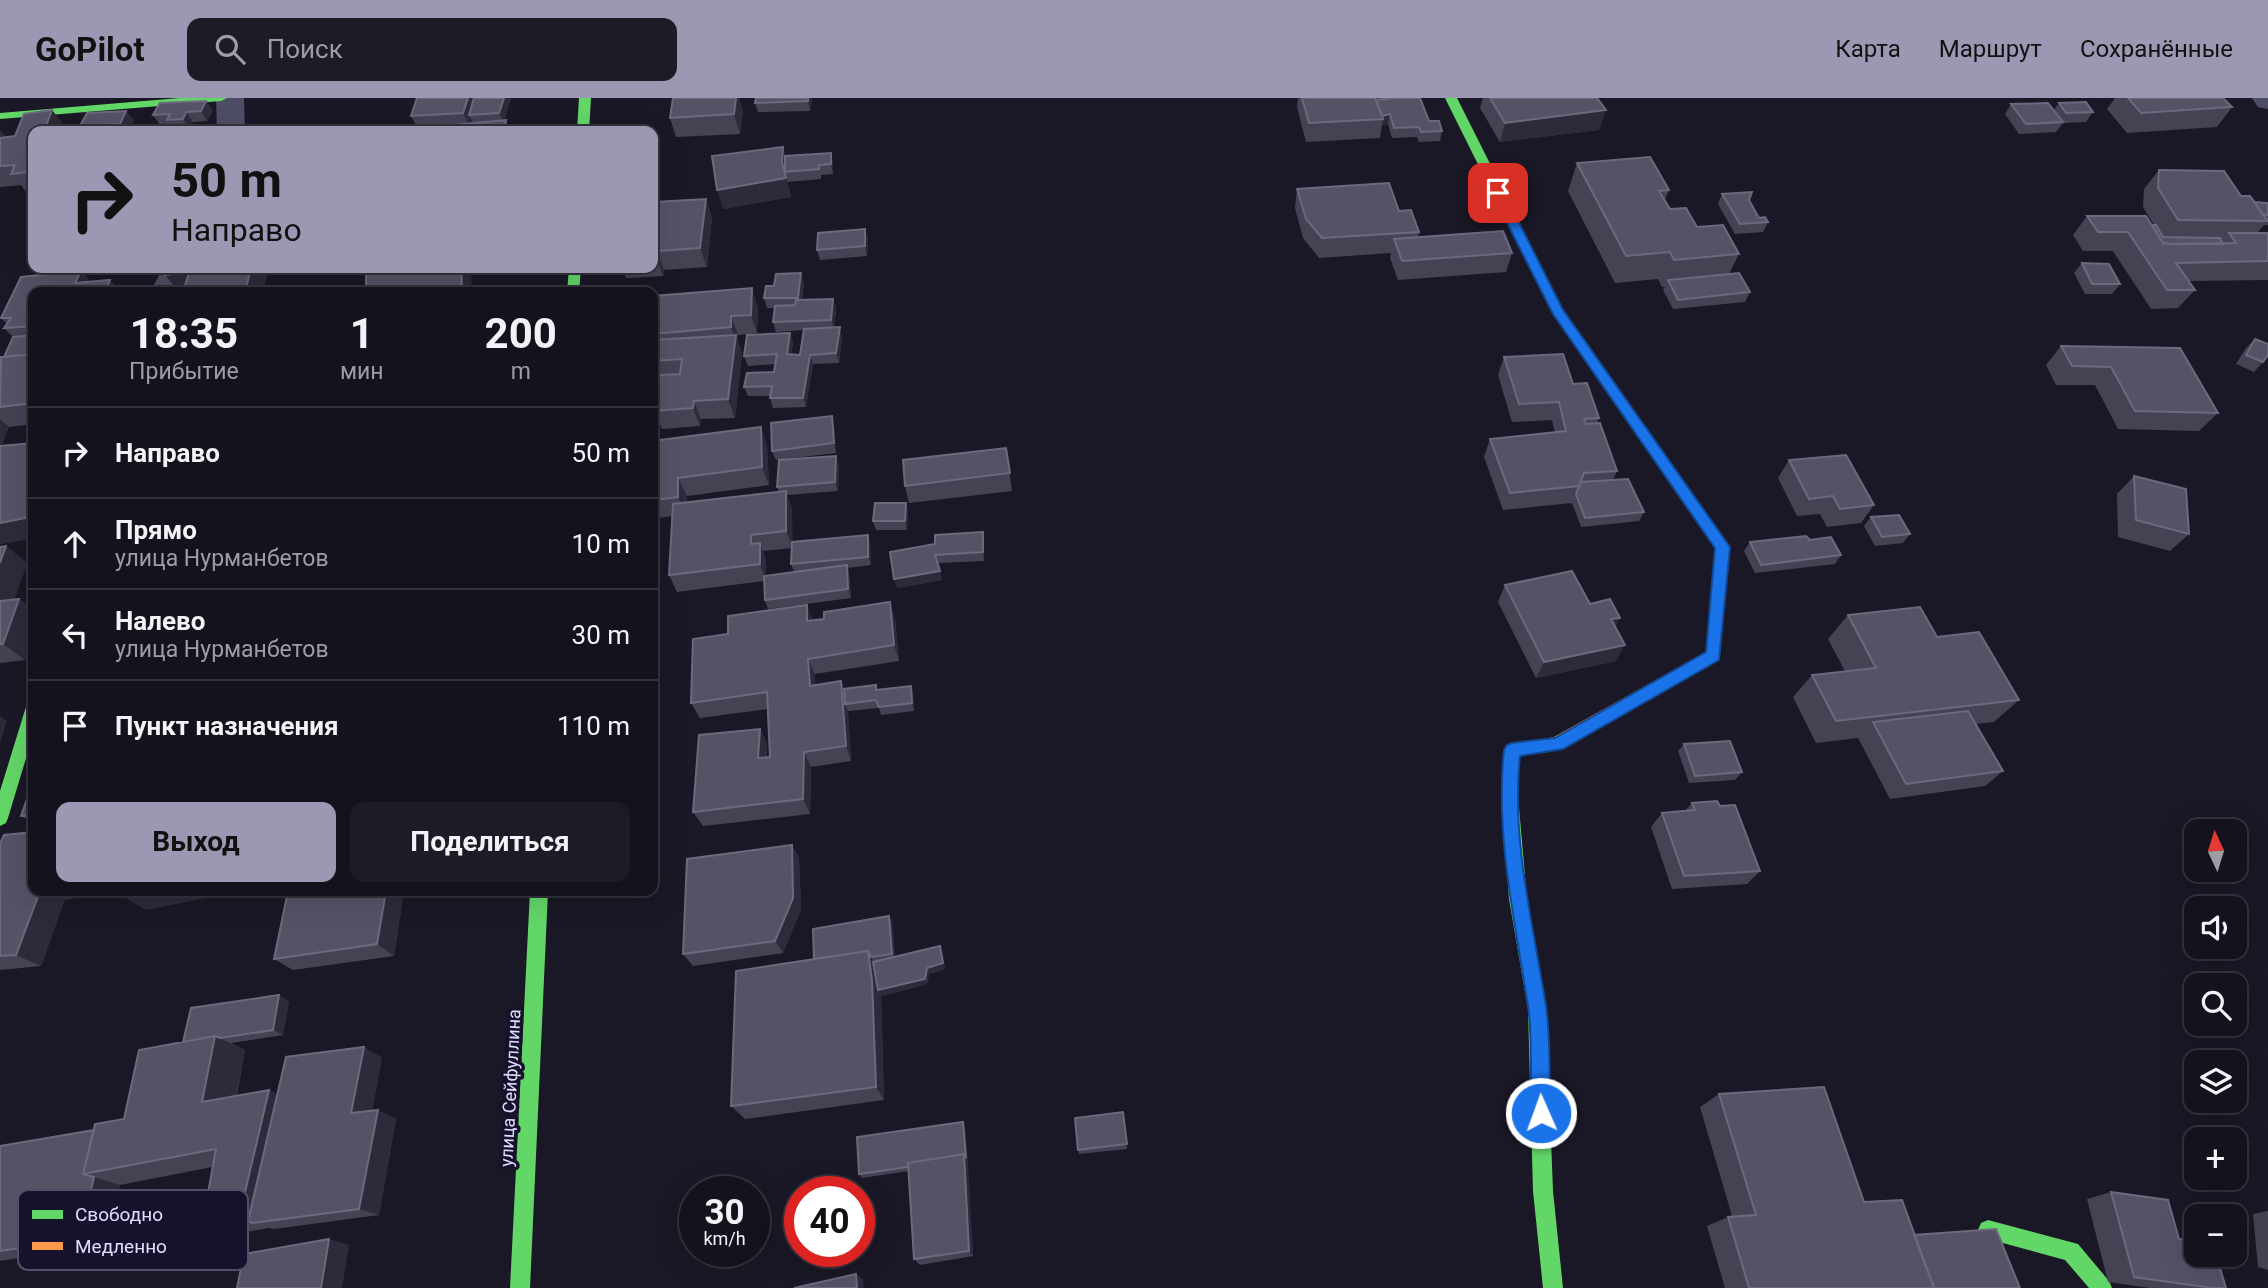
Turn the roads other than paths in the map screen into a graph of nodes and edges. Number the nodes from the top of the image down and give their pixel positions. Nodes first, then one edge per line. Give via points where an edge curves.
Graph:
1 (220, 98) edge
2 (230, 98) edge
3 (585, 98) edge
4 (1451, 98) edge
5 (0, 117) edge
6 (231, 126) edge
7 (583, 126) edge
8 (28, 726) edge
9 (0, 818) edge
10 (540, 896) edge
11 (1987, 1230) edge
12 (520, 1288) edge
13 (1553, 1288) edge
14 (2102, 1288) edge

1 - 5 street
2 - 6 street
3 - 7 street
4 - 13 street via 1557,311 1722,547 1713,655 1558,744 1512,750 1509,785 1518,899 1537,1009 1543,1191
8 - 9 street
10 - 12 street, улица Сейфуллина
11 - 14 street via 2071,1251

